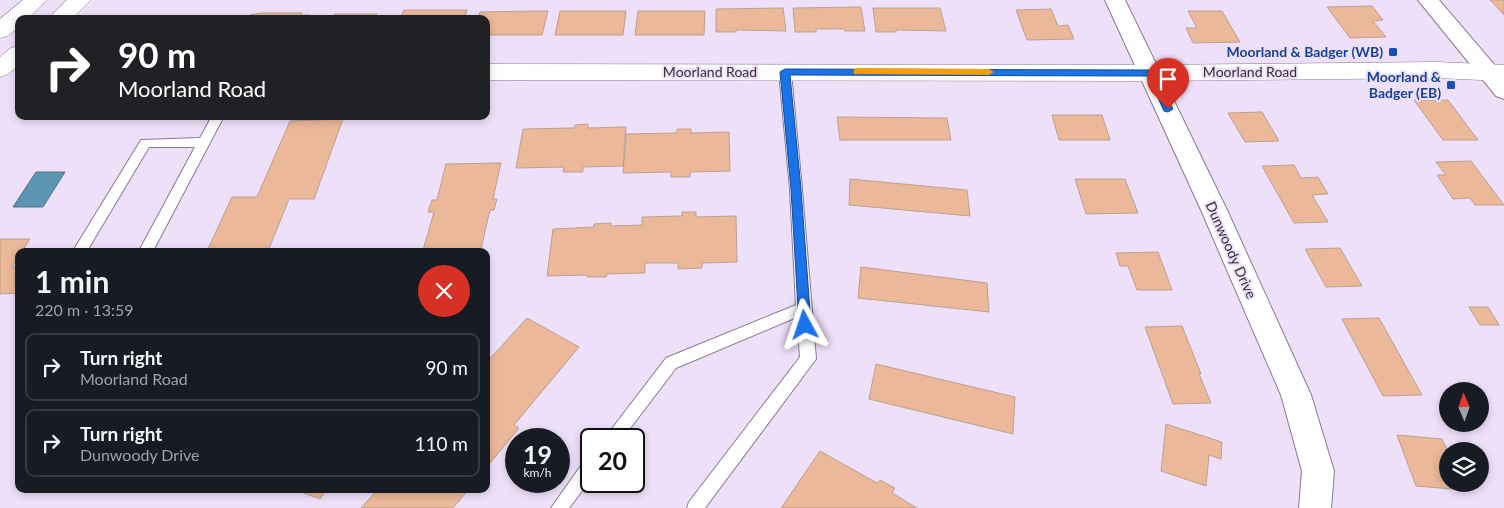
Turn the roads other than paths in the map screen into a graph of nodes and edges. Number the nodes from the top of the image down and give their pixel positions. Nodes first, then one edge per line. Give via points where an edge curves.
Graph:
1 (36, 0) edge
2 (80, 0) edge
3 (1115, 0) edge
4 (1428, 0) edge
5 (19, 15) edge
6 (63, 15) edge
7 (15, 18) edge
8 (0, 31) edge
9 (490, 72) edge
10 (785, 72) junction
11 (1496, 72) edge
12 (1152, 73) junction
13 (1504, 91) edge
14 (216, 120) edge
15 (204, 142) junction
16 (82, 248) edge
17 (148, 248) edge
18 (803, 308) junction
19 (621, 428) edge
20 (580, 480) edge
21 (559, 508) edge
22 (694, 508) edge
23 (1315, 508) edge

1 - 5 street
2 - 6 street
3 - 12 street, Dunwoody Drive
4 - 11 street
7 - 8 street
9 - 10 street, Moorland Road
10 - 12 street, Moorland Road
10 - 18 lane
11 - 12 street, Moorland Road
11 - 13 street
12 - 23 street, Dunwoody Drive via 1296,395 1318,472
14 - 15 lane
15 - 16 lane via 144,143
15 - 17 lane
18 - 19 lane via 671,363
18 - 22 lane via 808,359
20 - 21 lane

